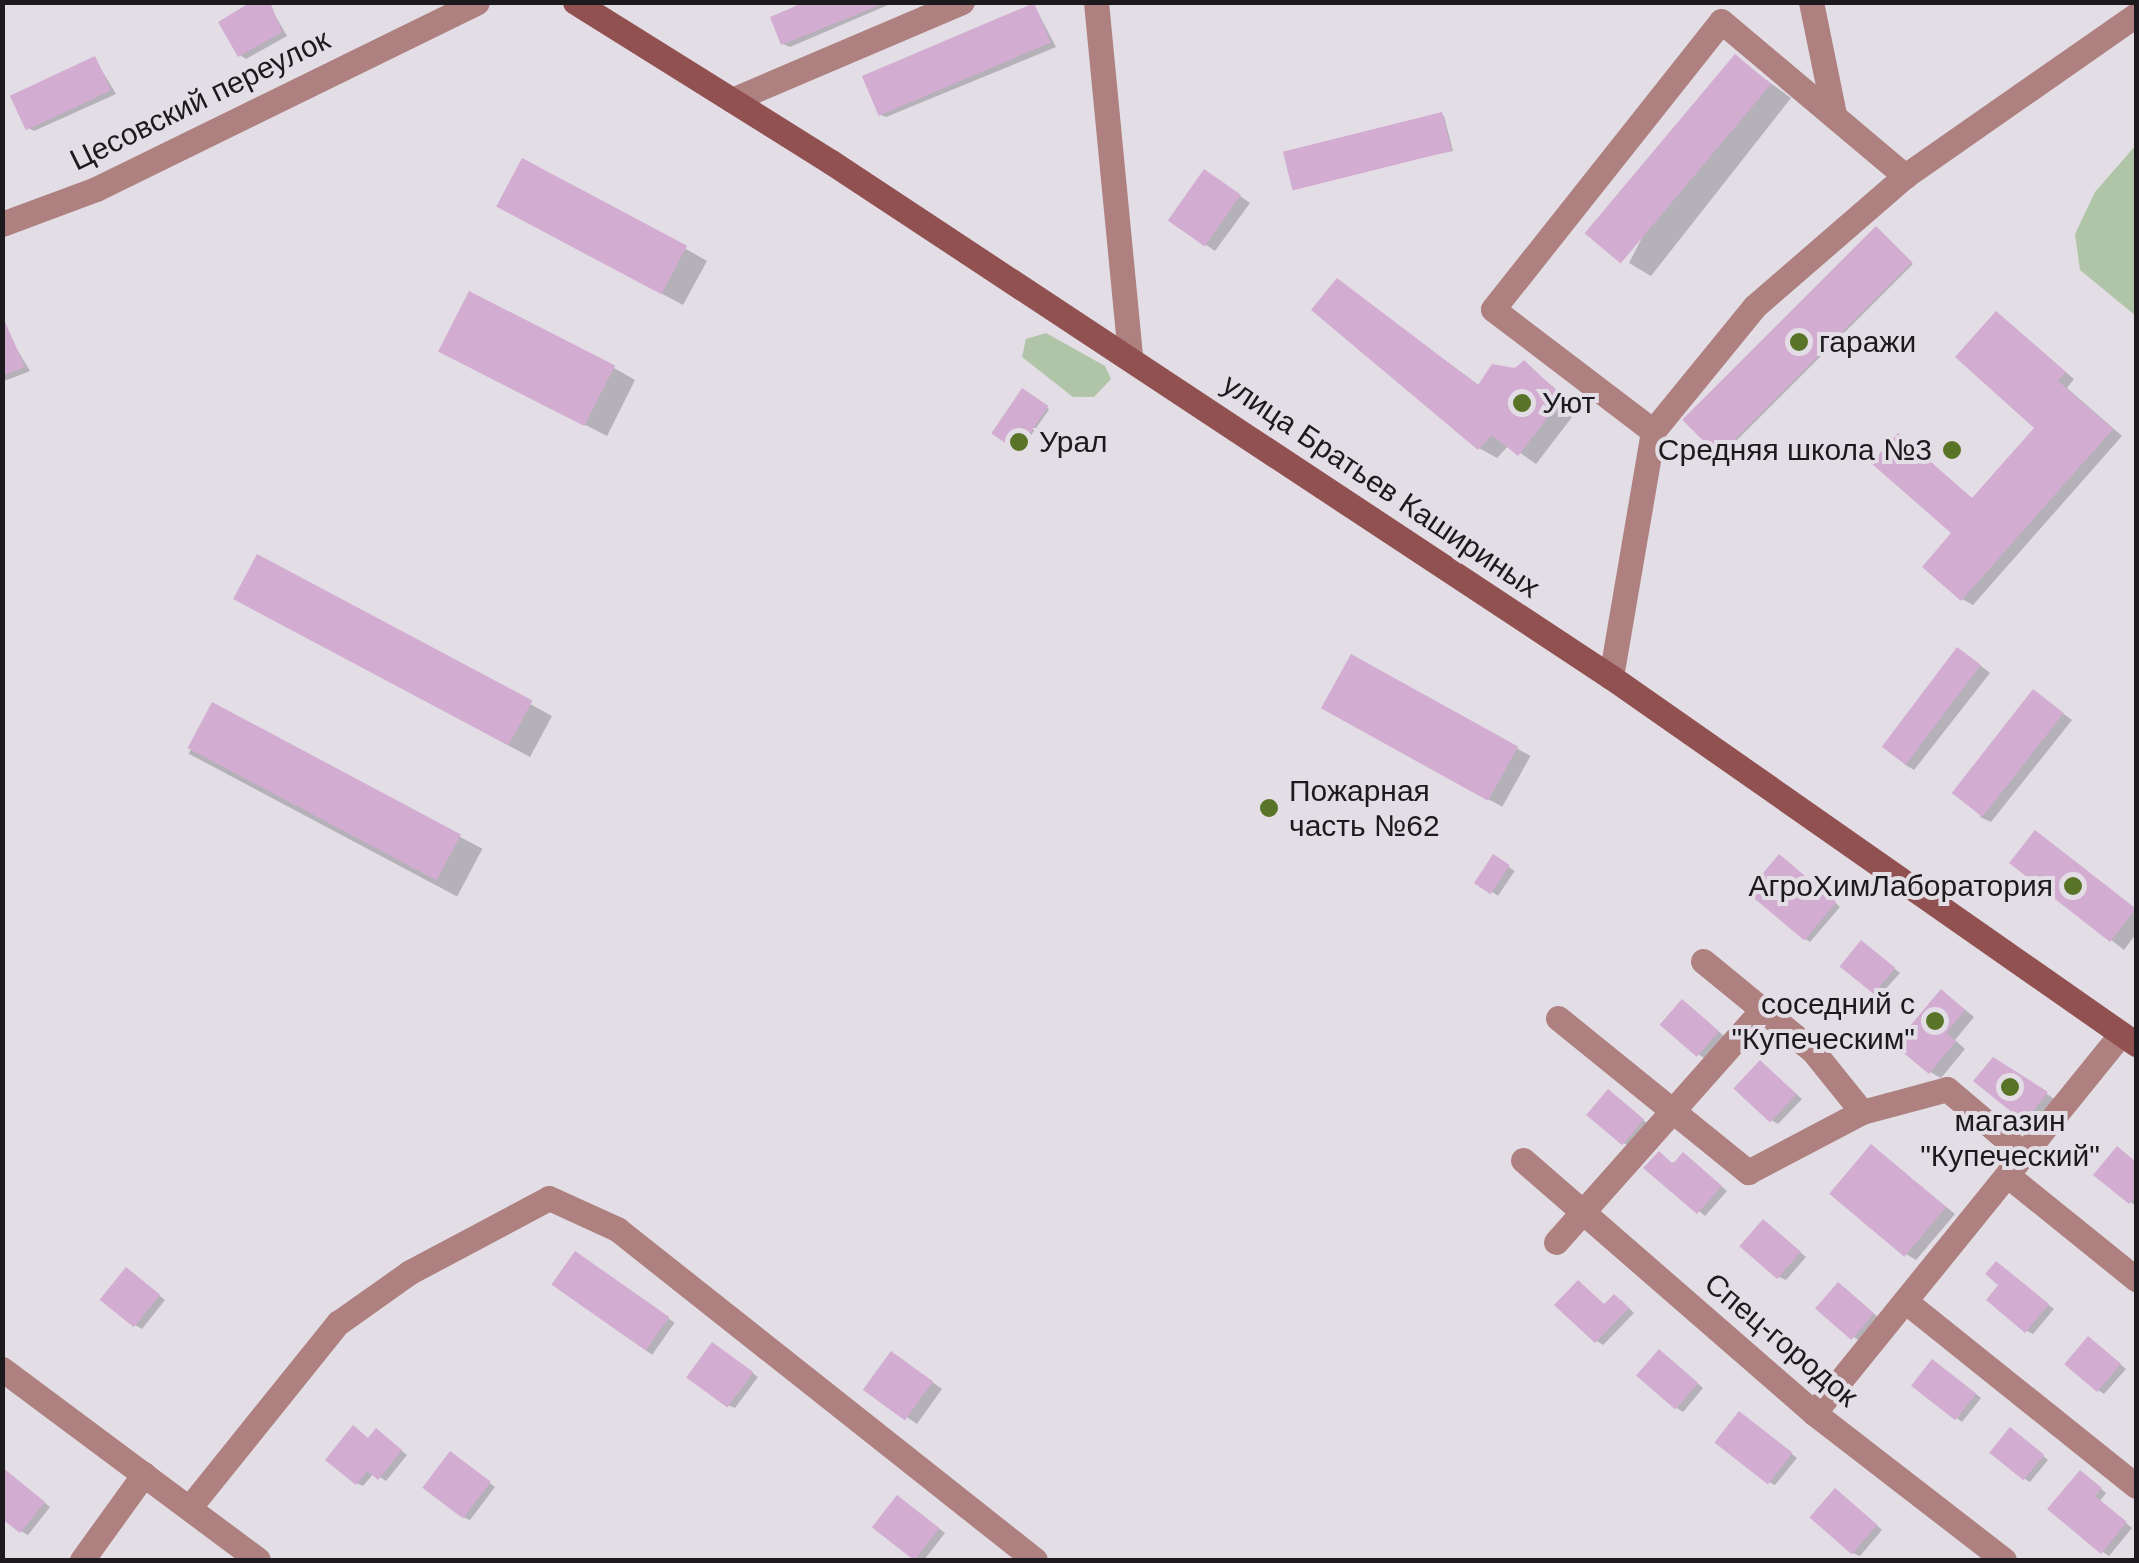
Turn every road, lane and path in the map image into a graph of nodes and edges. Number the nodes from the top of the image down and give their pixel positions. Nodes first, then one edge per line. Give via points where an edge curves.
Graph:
1 (477, 2) edge
2 (575, 2) edge
3 (962, 2) edge
4 (1096, 2) edge
5 (1811, 2) edge
6 (2136, 14) edge
7 (732, 100) junction
8 (1834, 114) junction
9 (1905, 176) junction
10 (2, 224) edge
11 (1130, 357) junction
12 (1653, 431) junction
13 (1611, 677) junction
14 (1703, 961) dead end
15 (1762, 1009) junction
16 (1558, 1018) dead end
17 (2129, 1039) edge
18 (1672, 1110) junction
19 (1862, 1112) junction
20 (2024, 1154) junction
21 (1523, 1160) dead end
22 (2007, 1175) junction
23 (1581, 1210) junction
24 (1556, 1242) dead end
25 (2136, 1278) edge
26 (1905, 1301) junction
27 (2, 1369) edge
28 (1814, 1413) junction
29 (144, 1474) junction
30 (2136, 1486) edge
31 (189, 1508) junction
32 (82, 1560) edge
33 (258, 1560) edge
34 (1036, 1560) edge
35 (2004, 1560) edge

1 - 10 street, Цесовский переулок via 96,188
2 - 7 main road, улица Братьев Кашириных
3 - 7 street
4 - 11 street
5 - 8 street
6 - 9 street
7 - 11 main road, улица Братьев Кашириных
8 - 9 street
8 - 12 street via 1720,21 1492,309
9 - 12 street via 1755,306
11 - 13 main road, улица Братьев Кашириных
12 - 13 street
13 - 17 main road, улица Братьев Кашириных
14 - 15 street
15 - 18 street
15 - 19 street via 1814,1050
16 - 18 street
17 - 20 street
18 - 19 street via 1748,1172
18 - 23 street
19 - 20 street via 1946,1089
20 - 22 street
21 - 23 street, Спец-городок
22 - 25 street
22 - 26 street
23 - 24 street
23 - 28 street, Спец-городок
26 - 28 street
26 - 30 street
27 - 29 street
28 - 35 street, Спец-городок
29 - 31 street
29 - 32 street
31 - 33 street
31 - 34 street via 338,1324 410,1272 549,1198 616,1229

